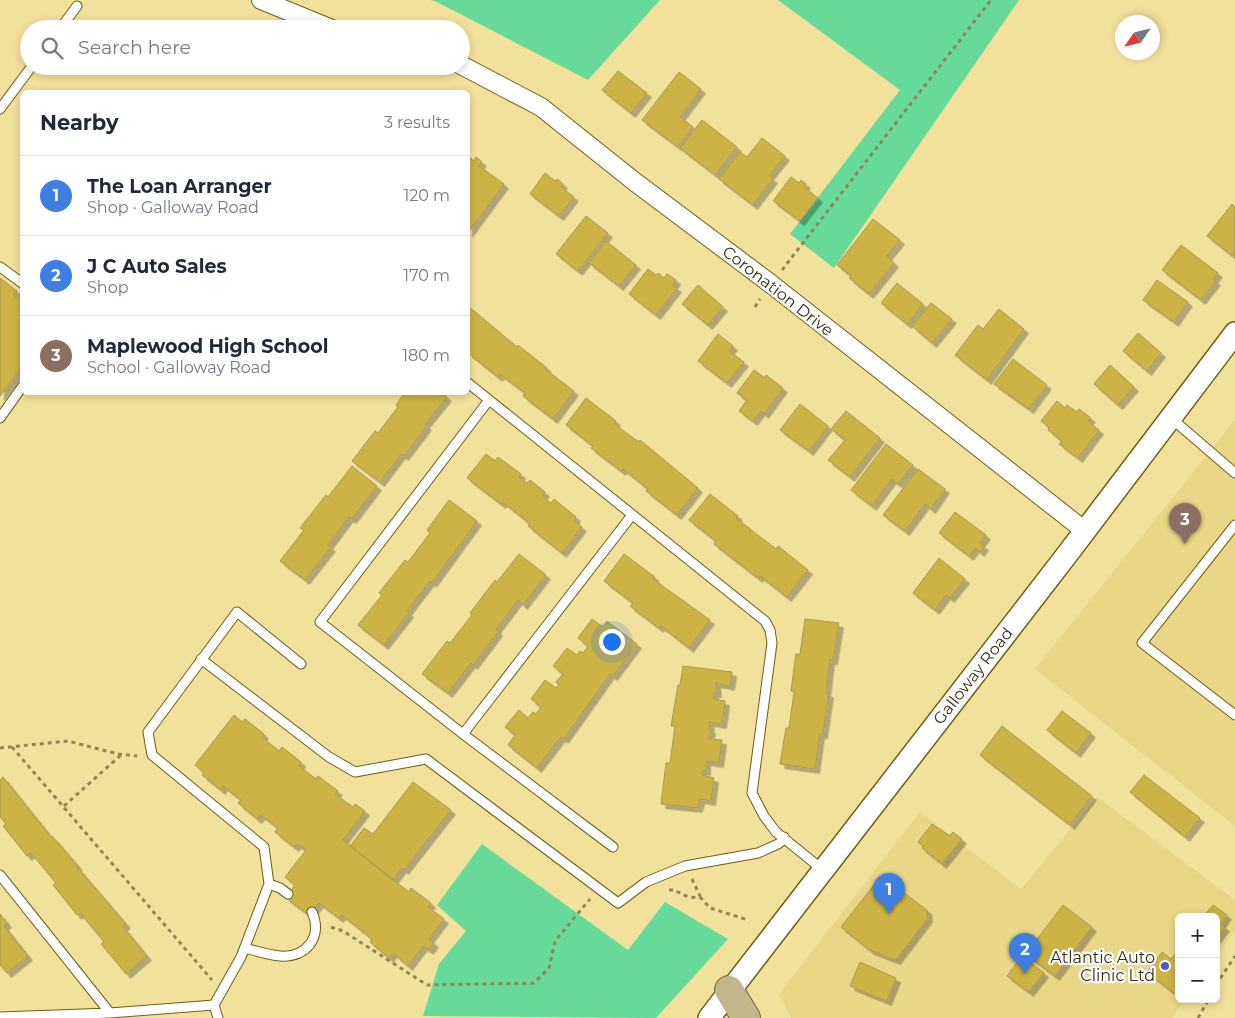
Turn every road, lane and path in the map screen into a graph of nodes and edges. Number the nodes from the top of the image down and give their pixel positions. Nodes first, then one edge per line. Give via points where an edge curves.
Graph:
1 (261, 0) edge
2 (991, 0) edge
3 (77, 6) dead end
4 (67, 20) edge
5 (310, 20) edge
6 (470, 70) edge
7 (25, 75) edge
8 (0, 109) edge
9 (0, 267) edge
10 (20, 282) edge
11 (771, 284) junction
12 (755, 307) dead end
13 (1235, 333) edge
14 (470, 385) edge
15 (20, 390) edge
16 (489, 400) junction
17 (0, 418) edge
18 (1171, 418) junction
19 (1235, 473) edge
20 (632, 515) junction
21 (1235, 525) edge
22 (1085, 531) junction
23 (201, 659) junction
24 (301, 664) dead end
25 (1235, 715) edge
26 (463, 734) junction
27 (12, 747) junction
28 (0, 748) edge
29 (122, 754) junction
30 (152, 756) junction
31 (64, 806) junction
32 (784, 837) junction
33 (613, 847) dead end
34 (685, 866) junction
35 (823, 870) junction
36 (0, 875) edge
37 (646, 882) junction
38 (269, 884) junction
39 (598, 889) junction
40 (288, 894) dead end
41 (702, 898) junction
42 (312, 912) dead end
43 (748, 920) dead end
44 (316, 921) junction
45 (245, 948) junction
46 (1235, 956) edge
47 (1220, 979) edge
48 (223, 990) junction
49 (729, 990) junction
50 (1207, 1003) edge
51 (214, 1005) junction
52 (110, 1013) junction
53 (0, 1017) edge
54 (218, 1018) edge
55 (709, 1018) edge
56 (746, 1018) edge
57 (1198, 1018) edge

1 - 5 street
2 - 11 path
3 - 4 lane
6 - 11 street, Coronation Drive via 541,107
7 - 8 lane
9 - 10 lane
11 - 12 path
11 - 22 street, Coronation Drive
13 - 18 street, Galloway Road
14 - 16 lane
15 - 17 lane
16 - 20 lane
16 - 26 lane via 320,622
18 - 19 lane
18 - 22 street, Galloway Road
20 - 26 lane
20 - 32 lane via 760,616 768,626 772,646 751,789 769,824
21 - 25 lane via 1142,643
22 - 35 street, Galloway Road
23 - 24 lane via 237,612
23 - 30 lane via 148,732
23 - 39 lane via 330,757 355,772 426,759
26 - 33 lane
27 - 28 path
27 - 29 path via 68,741
27 - 31 path
29 - 30 path
29 - 31 path
30 - 38 lane via 264,847
31 - 48 path
32 - 34 lane via 778,844 758,853
32 - 35 lane
34 - 37 lane
34 - 41 path
35 - 49 street, Galloway Road
36 - 52 lane
37 - 39 lane via 618,903
37 - 41 path via 655,889 674,890 688,897
38 - 40 lane
38 - 45 lane
39 - 44 path via 555,941 549,968 534,983 426,985 343,931
41 - 43 path via 710,908
42 - 44 lane
44 - 45 lane via 313,941 295,955 281,956
45 - 48 lane
46 - 47 path
48 - 51 lane
49 - 55 street, Galloway Road
49 - 56 main road
50 - 57 path
51 - 52 lane
51 - 54 lane
52 - 53 lane

